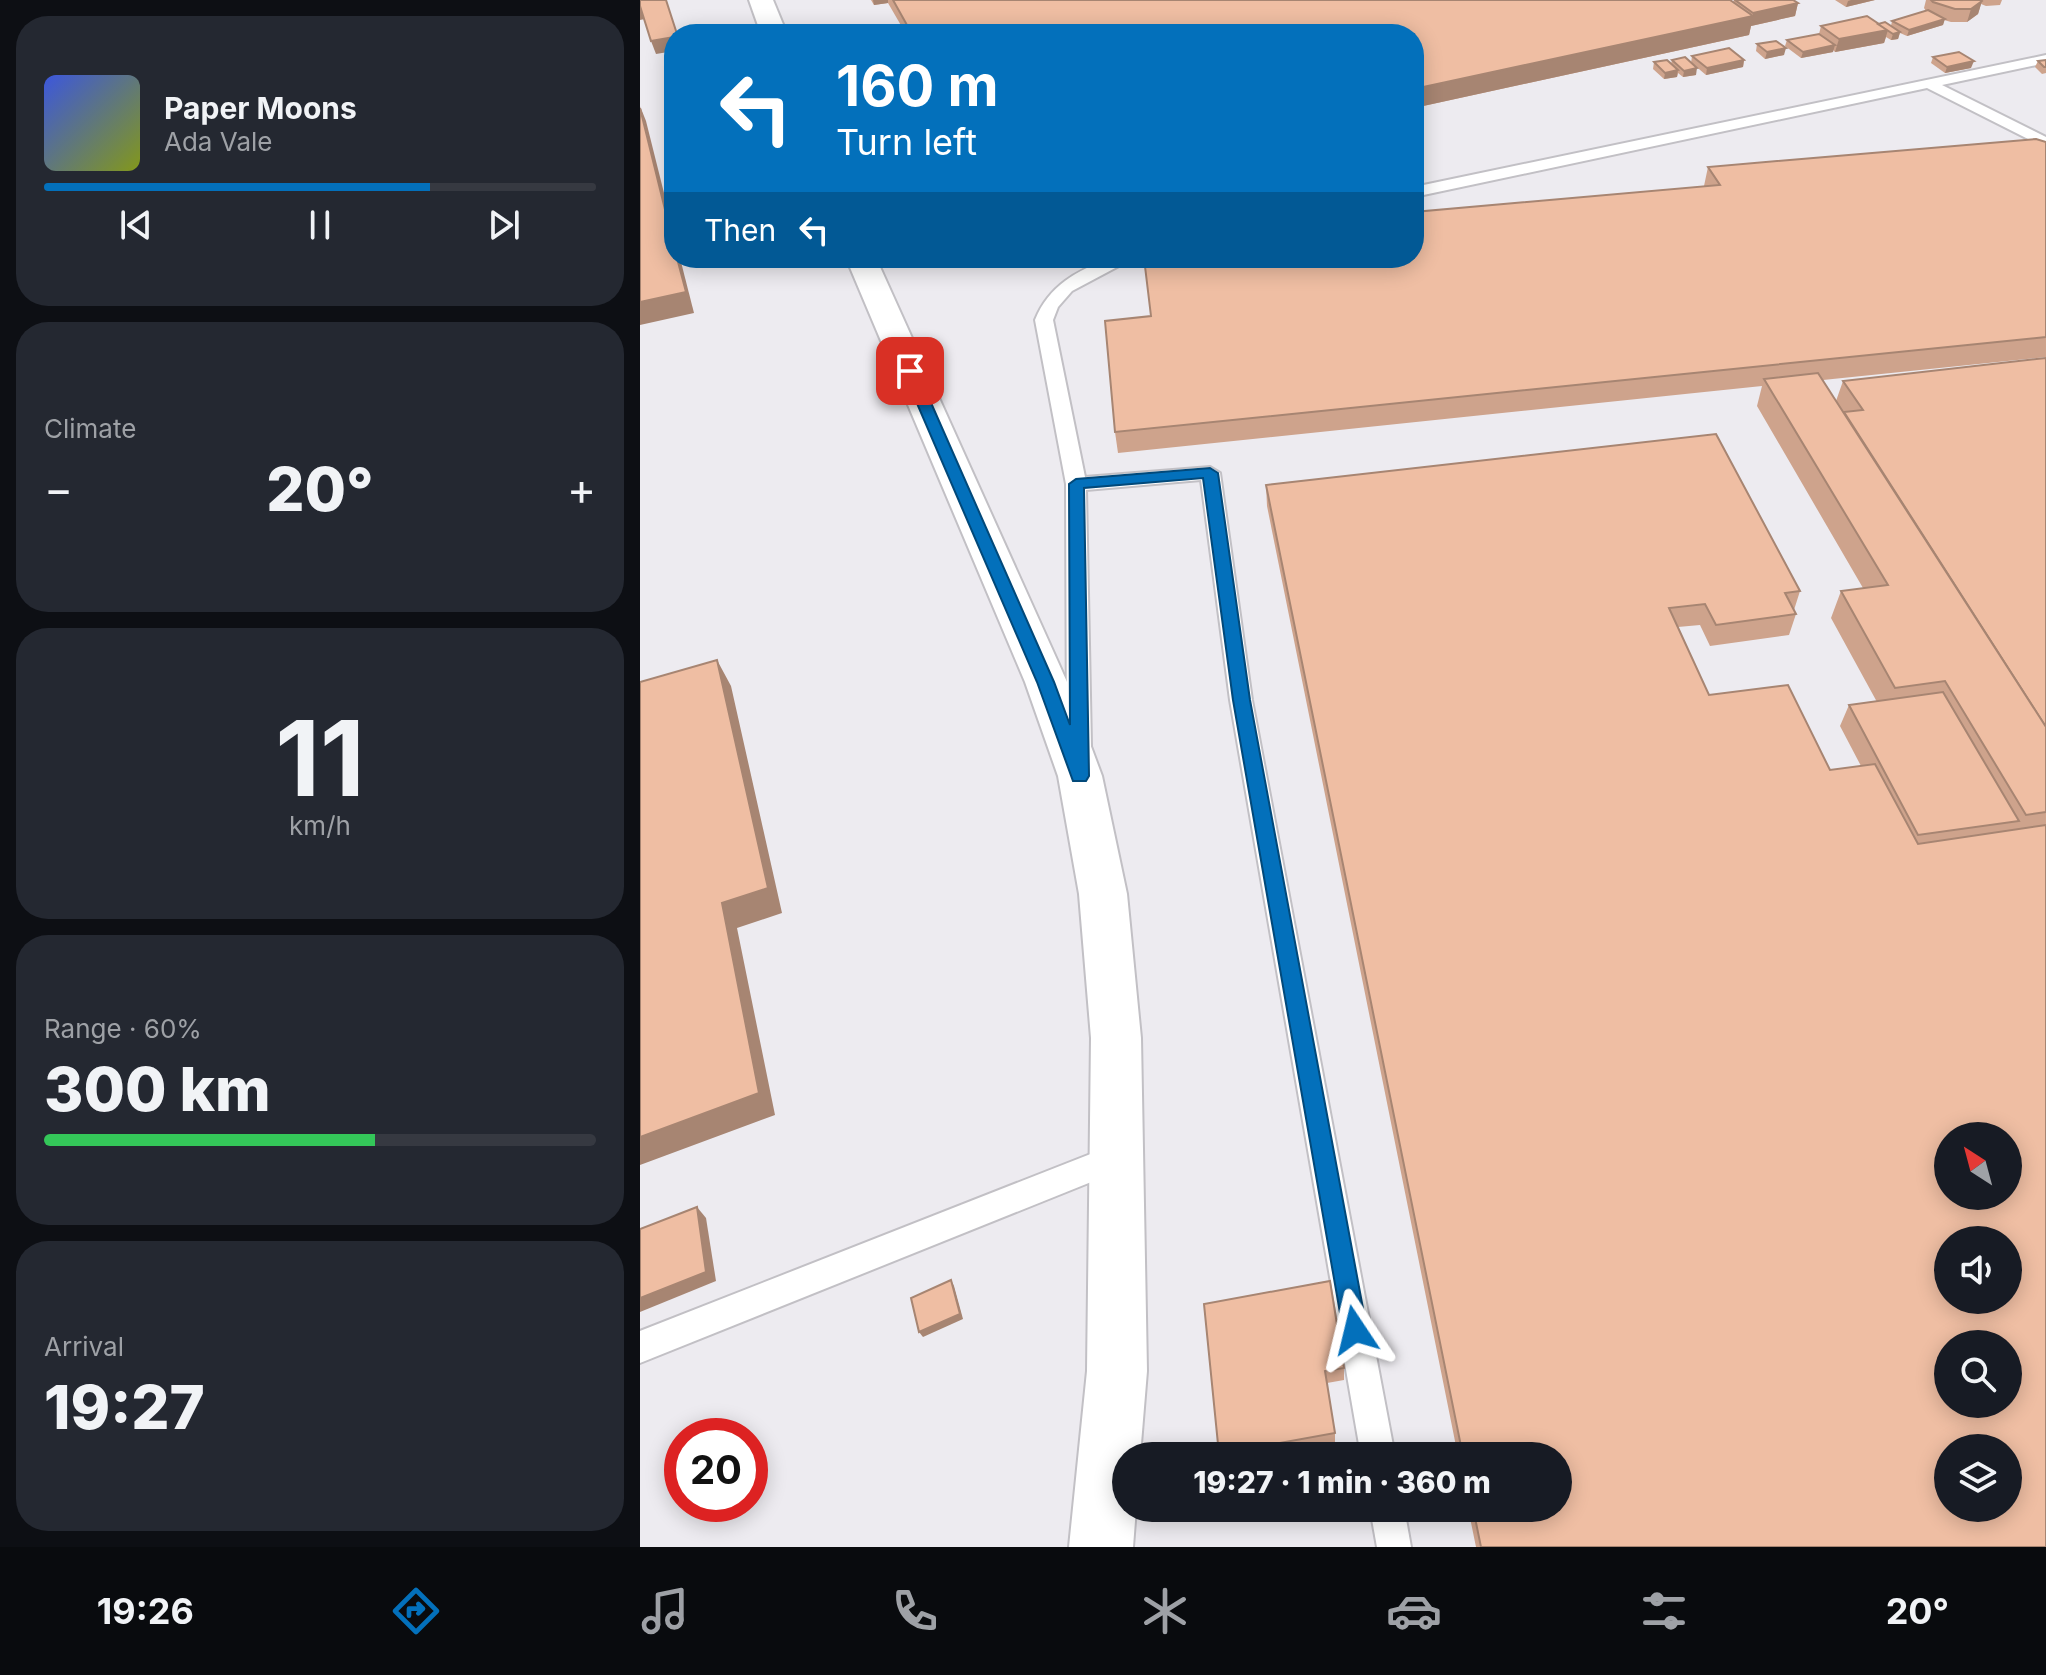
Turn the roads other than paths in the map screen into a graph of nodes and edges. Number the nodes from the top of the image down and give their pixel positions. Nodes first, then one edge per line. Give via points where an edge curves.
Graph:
1 (761, 0) edge
2 (770, 24) edge
3 (2046, 59) edge
4 (1927, 83) junction
5 (2046, 143) edge
6 (1424, 190) edge
7 (865, 268) edge
8 (1101, 268) edge
9 (1076, 484) junction
10 (1080, 776) junction
11 (1116, 1158) junction
12 (640, 1347) edge
13 (1375, 1442) edge
14 (1390, 1522) edge
15 (1101, 1547) edge
16 (1394, 1547) edge

1 - 2 street
3 - 4 lane
4 - 5 lane
4 - 6 lane
7 - 10 street via 1046,682
8 - 9 lane via 1058,293 1044,320
9 - 10 lane
9 - 13 lane via 1210,473 1241,700
10 - 11 street via 1103,894 1116,1038
11 - 12 lane
11 - 15 street via 1117,1371
14 - 16 lane

